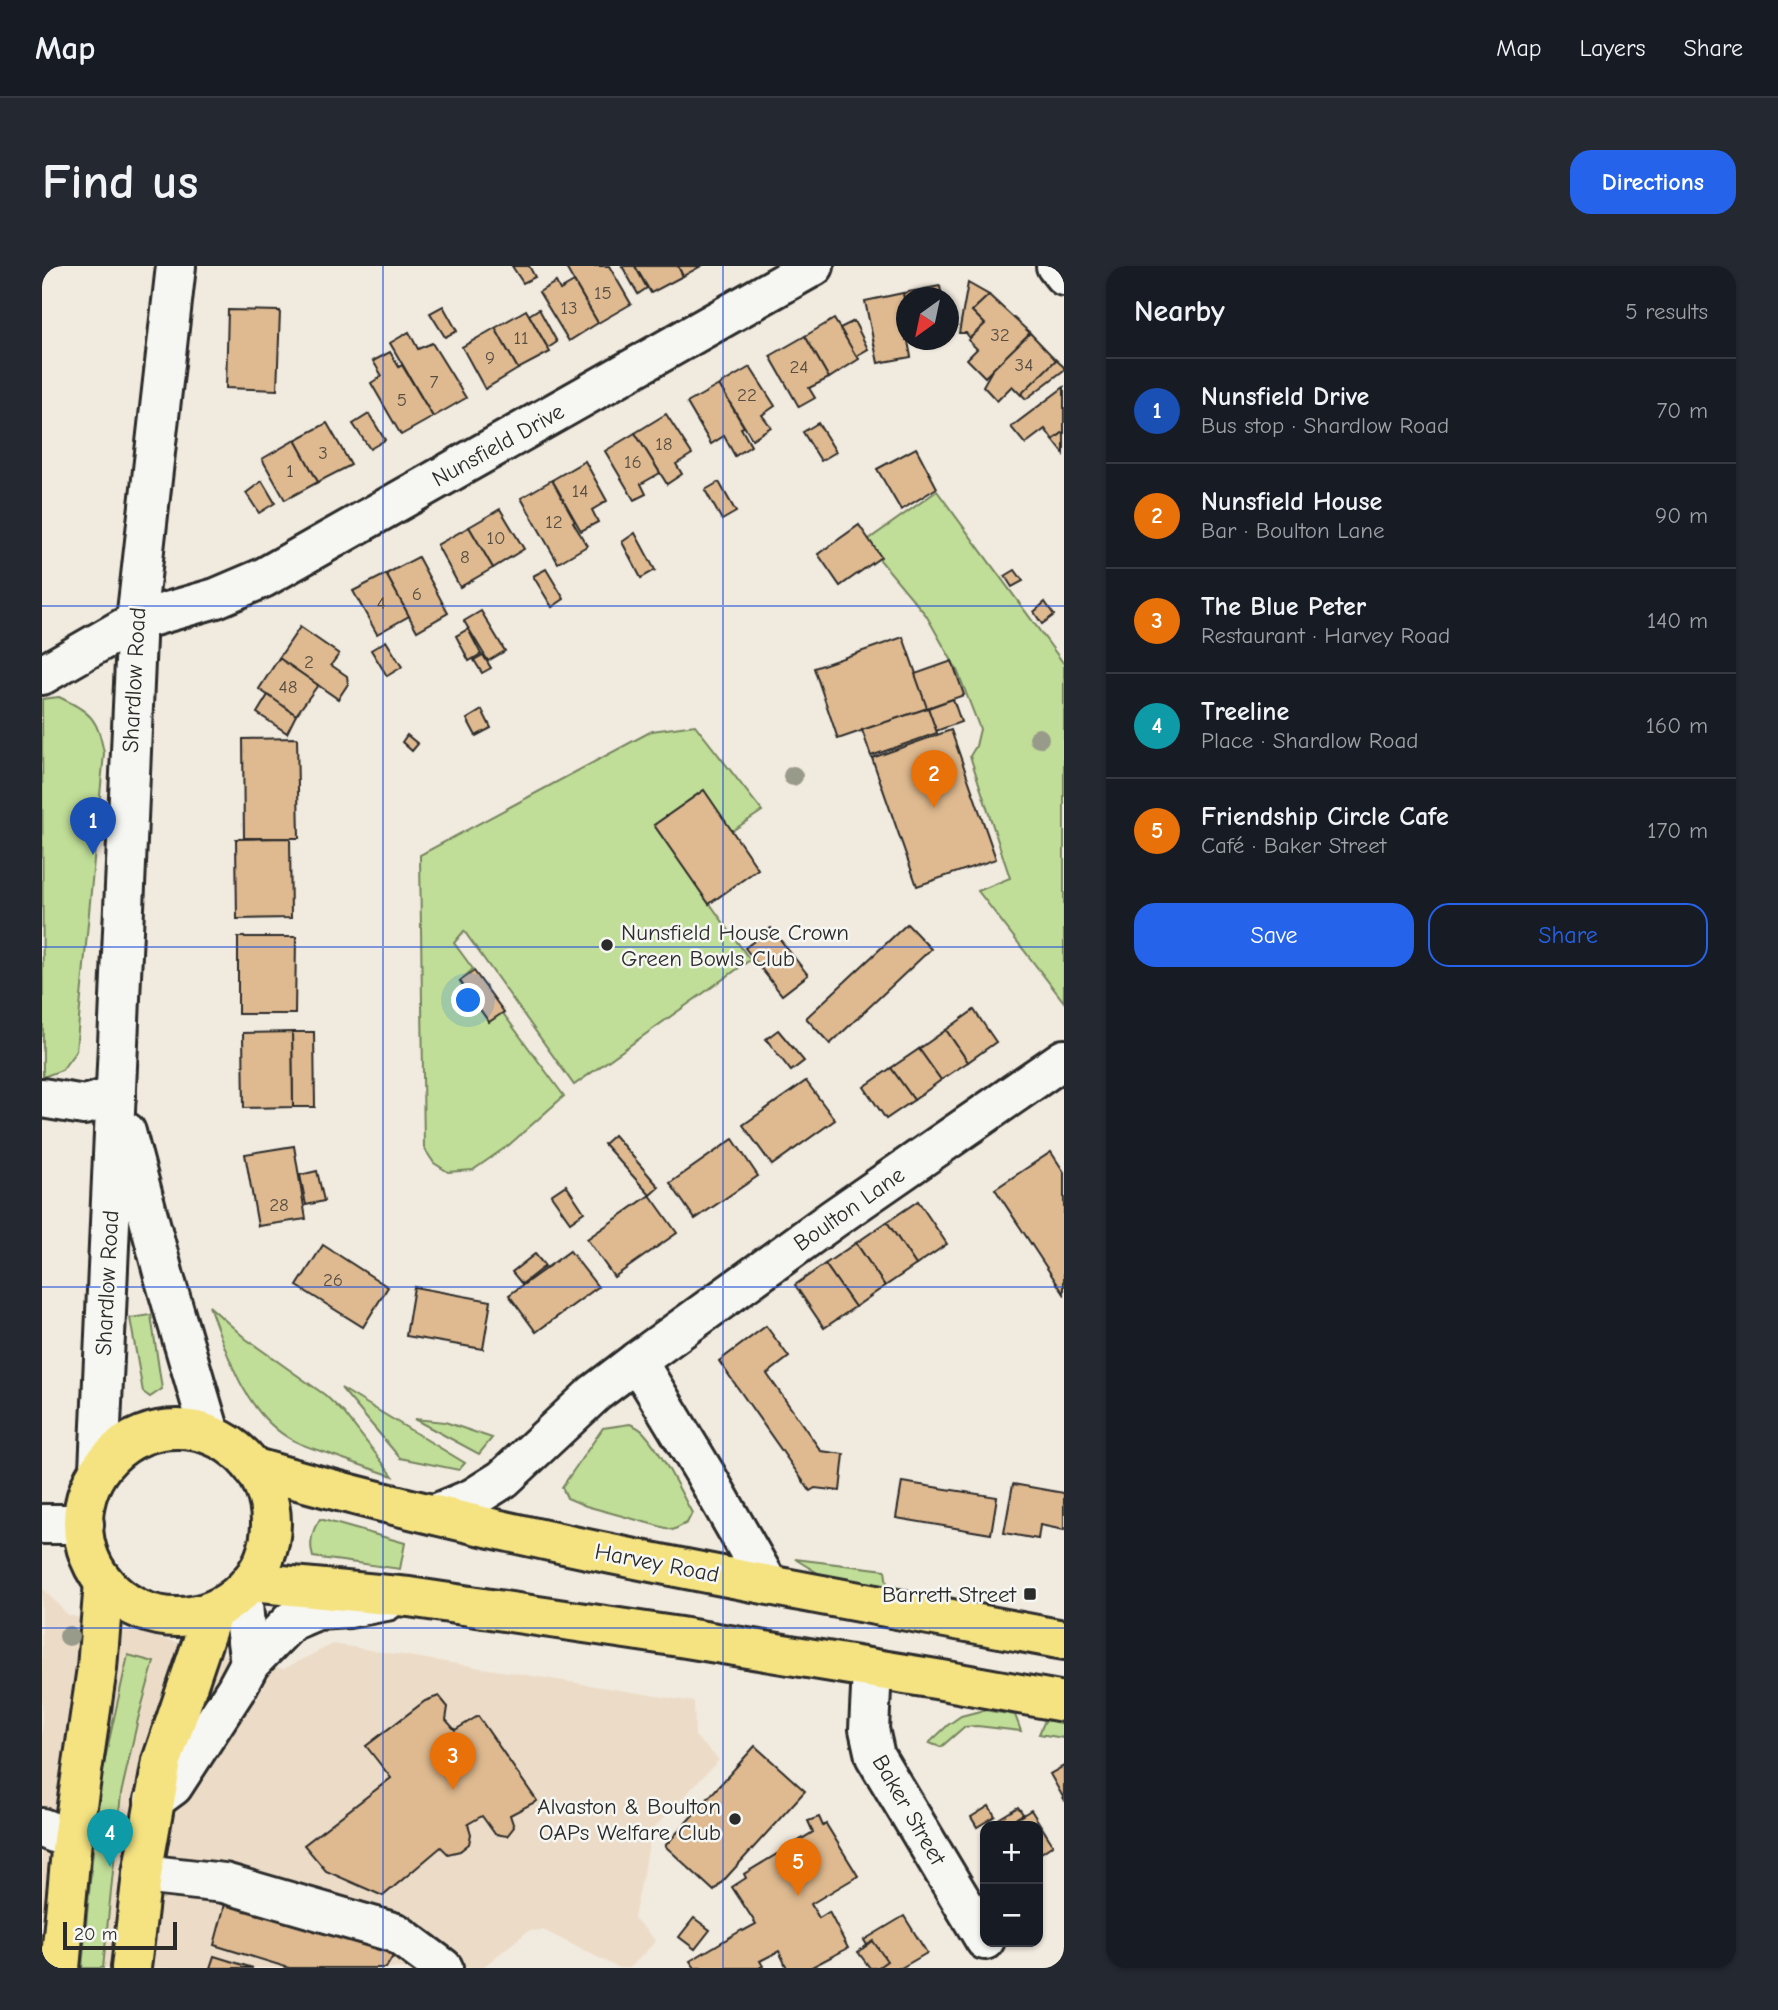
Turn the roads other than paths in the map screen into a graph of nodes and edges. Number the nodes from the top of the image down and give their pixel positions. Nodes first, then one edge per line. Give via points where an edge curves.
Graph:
1 (176, 266) edge
2 (814, 266) edge
3 (1056, 266) edge
4 (1064, 276) edge
5 (136, 621) junction
6 (42, 674) edge
7 (1064, 1059) edge
8 (116, 1096) junction
9 (42, 1098) edge
10 (637, 1361) junction
11 (210, 1433) junction
12 (255, 1468) junction
13 (99, 1471) junction
14 (435, 1514) junction
15 (42, 1524) edge
16 (83, 1524) junction
17 (104, 1582) junction
18 (768, 1584) junction
19 (235, 1595) junction
20 (409, 1597) junction
21 (1064, 1640) edge
22 (250, 1663) junction
23 (872, 1670) junction
24 (1064, 1702) edge
25 (164, 1793) junction
26 (57, 1834) edge
27 (142, 1874) junction
28 (980, 1931) edge
29 (990, 1947) edge
30 (60, 1968) edge
31 (131, 1968) edge
32 (443, 1968) edge
33 (1002, 1968) edge

1 - 5 street, Shardlow Road
2 - 5 street, Nunsfield Drive via 263,578 216,598
3 - 4 street
5 - 6 street, Nunsfield Drive
5 - 8 street, Shardlow Road
7 - 10 street, Boulton Lane
8 - 9 street via 84,1105
8 - 11 street, Shardlow Road
8 - 13 street, Shardlow Road
10 - 14 street, Boulton Lane via 595,1393 502,1479
10 - 18 street
11 - 12 highway
11 - 13 highway via 178,1428 151,1432 121,1447
12 - 14 highway, Harvey Road
12 - 19 highway via 270,1502 270,1538 265,1556
13 - 16 highway via 88,1493
14 - 18 highway, Harvey Road
15 - 16 street
16 - 17 highway via 91,1565
17 - 19 highway via 127,1601 151,1612 178,1616
17 - 26 highway via 97,1668
18 - 21 highway, Harvey Road
19 - 20 highway
19 - 22 street
19 - 25 highway via 162,1761
20 - 22 street via 317,1610 290,1621
20 - 23 highway
22 - 25 street
23 - 24 highway
23 - 28 street, Baker Street via 869,1730 875,1756
25 - 27 highway
26 - 30 highway
27 - 31 highway
27 - 32 street via 224,1883 396,1933
29 - 33 street, Baker Street

